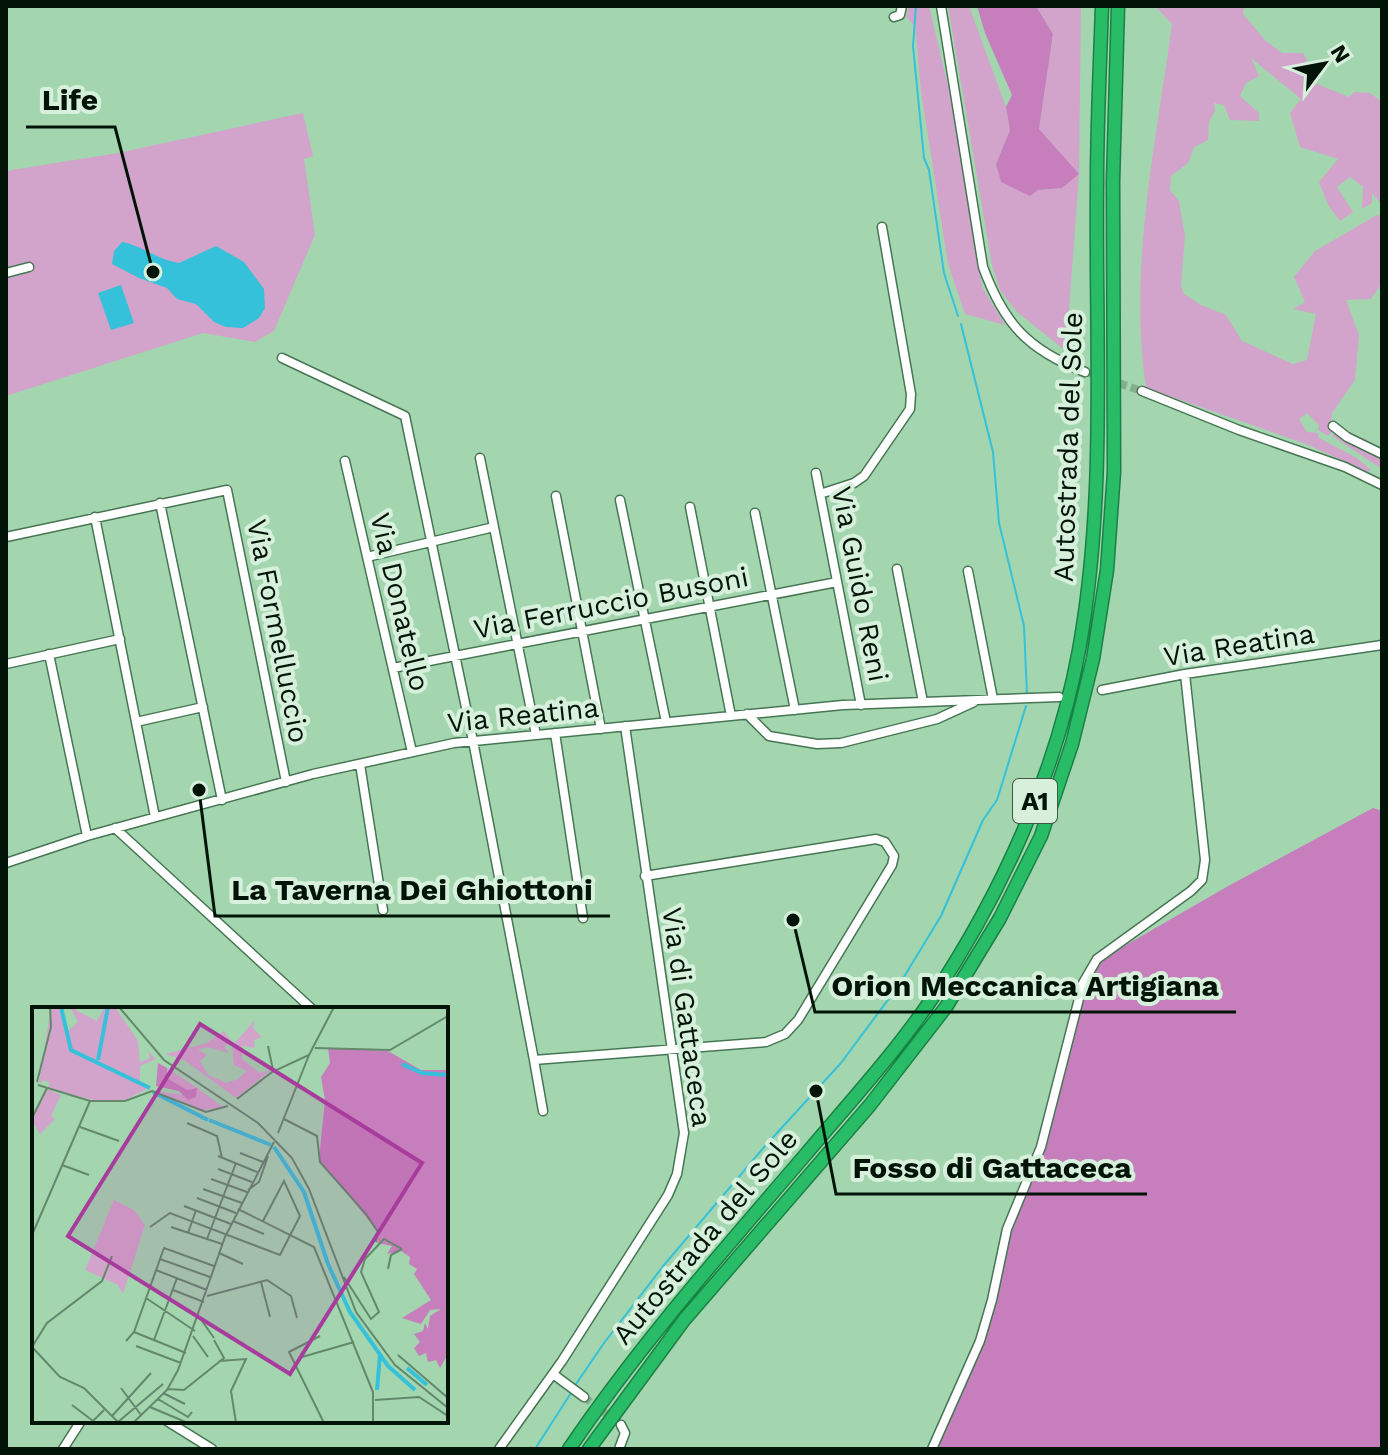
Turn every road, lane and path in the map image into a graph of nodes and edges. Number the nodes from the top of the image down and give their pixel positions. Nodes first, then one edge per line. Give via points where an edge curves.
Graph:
1 (902, 6) edge
2 (941, 6) edge
3 (1102, 6) edge
4 (1118, 6) edge
5 (894, 17) dead end
6 (882, 227) dead end
7 (29, 267) dead end
8 (6, 273) edge
9 (282, 358) dead end
10 (1085, 372) tunnel mouth
11 (1142, 391) tunnel mouth
12 (1333, 426) dead end
13 (1382, 454) edge
14 (480, 458) dead end
15 (345, 461) dead end
16 (816, 473) dead end
17 (1382, 485) edge
18 (820, 494) junction
19 (556, 496) dead end
20 (620, 500) dead end
21 (160, 503) junction
22 (690, 507) dead end
23 (755, 513) dead end
24 (95, 517) junction
25 (494, 527) junction
26 (6, 537) edge
27 (432, 542) junction
28 (367, 557) junction
29 (897, 569) dead end
30 (968, 571) dead end
31 (837, 582) junction
32 (772, 594) junction
33 (709, 606) junction
34 (645, 619) junction
35 (582, 631) junction
36 (120, 639) junction
37 (518, 643) junction
38 (1382, 645) edge
39 (49, 654) junction
40 (455, 655) junction
41 (6, 664) edge
42 (393, 668) junction
43 (1185, 674) junction
44 (1102, 690) dead end
45 (1059, 697) dead end
46 (993, 699) junction
47 (980, 700) junction
48 (923, 702) junction
49 (861, 705) junction
50 (203, 707) junction
51 (795, 710) junction
52 (747, 714) junction
53 (731, 716) junction
54 (136, 722) junction
55 (666, 722) junction
56 (625, 726) junction
57 (601, 729) junction
58 (555, 733) junction
59 (536, 735) junction
60 (473, 741) junction
61 (412, 752) junction
62 (360, 764) junction
63 (286, 782) junction
64 (222, 800) junction
65 (155, 817) junction
66 (115, 828) junction
67 (87, 836) junction
68 (6, 863) edge
69 (645, 876) junction
70 (383, 910) dead end
71 (583, 918) dead end
72 (310, 1007) edge
73 (671, 1049) junction
74 (534, 1060) junction
75 (543, 1111) dead end
76 (553, 1374) junction
77 (584, 1397) tunnel mouth
78 (80, 1423) edge
79 (170, 1423) edge
80 (621, 1425) dead end
81 (63, 1449) edge
82 (212, 1449) edge
83 (499, 1449) edge
84 (569, 1449) edge
85 (589, 1449) edge
86 (619, 1449) edge
87 (932, 1449) edge

1 - 5 street
2 - 10 street via 990,287 1026,339
3 - 84 highway, Autostrada del Sole / A1 via 1099,413 1091,567 1078,653 1027,824 987,909 931,999 613,1384
4 - 85 highway, Autostrada del Sole / A1 via 1114,472 1107,570 1093,659 1041,836 946,1007 870,1105 684,1320
6 - 18 street via 910,409 864,476
7 - 8 street
9 - 27 street via 405,416
11 - 17 street
12 - 13 street
14 - 25 street
15 - 28 street, Via Donatello
16 - 18 street, Via Guido Reni
18 - 31 street, Via Guido Reni
19 - 35 street
20 - 34 street
21 - 24 street
21 - 50 street
21 - 63 street, Via Formelluccio via 227,490
22 - 33 street
23 - 32 street
24 - 26 street
24 - 36 street
25 - 27 street
25 - 37 street
27 - 28 street
27 - 40 street
28 - 42 street, Via Donatello
29 - 48 street
30 - 46 street
31 - 32 street, Via Ferruccio Busoni
31 - 49 street, Via Guido Reni
32 - 33 street, Via Ferruccio Busoni
32 - 51 street
33 - 34 street, Via Ferruccio Busoni
33 - 53 street
34 - 35 street, Via Ferruccio Busoni
34 - 55 street
35 - 37 street, Via Ferruccio Busoni
35 - 57 street
36 - 39 street
36 - 54 street
37 - 40 street, Via Ferruccio Busoni
37 - 59 street
38 - 43 street, Via Reatina
39 - 41 street
39 - 67 street
40 - 42 street, Via Ferruccio Busoni
40 - 60 street
42 - 61 street, Via Donatello
43 - 44 street, Via Reatina
43 - 87 street via 1205,860 1202,880 1097,959 1083,983 1041,1147 1007,1229 980,1341
45 - 46 street, Via Reatina
46 - 47 street, Via Reatina
47 - 48 street, Via Reatina
47 - 52 street via 937,719 841,743 769,736
48 - 49 street, Via Reatina
49 - 51 street, Via Reatina
50 - 54 street
50 - 64 street
51 - 52 street, Via Reatina
52 - 53 street, Via Reatina
53 - 55 street, Via Reatina
54 - 65 street
55 - 56 street, Via Reatina
56 - 57 street, Via Reatina
56 - 69 street, Via di Gattaceca
57 - 58 street, Via Reatina
58 - 59 street, Via Reatina
58 - 71 street
59 - 60 street, Via Reatina
60 - 61 street, Via Reatina
60 - 74 street
61 - 62 street, Via Reatina
62 - 63 street, Via Reatina
62 - 70 street
63 - 64 street, Via Reatina
64 - 65 street, Via Reatina
65 - 66 street, Via Reatina
66 - 67 street, Via Reatina
66 - 72 street
67 - 68 street, Via Reatina
69 - 73 street, Via di Gattaceca
69 - 73 street via 876,839 894,856 791,1029 766,1042
73 - 74 street
73 - 76 street, Via di Gattaceca via 684,1133 677,1174
74 - 75 street
76 - 77 street
76 - 83 street, Via di Gattaceca
78 - 81 street
79 - 82 street
80 - 86 street via 625,1433

